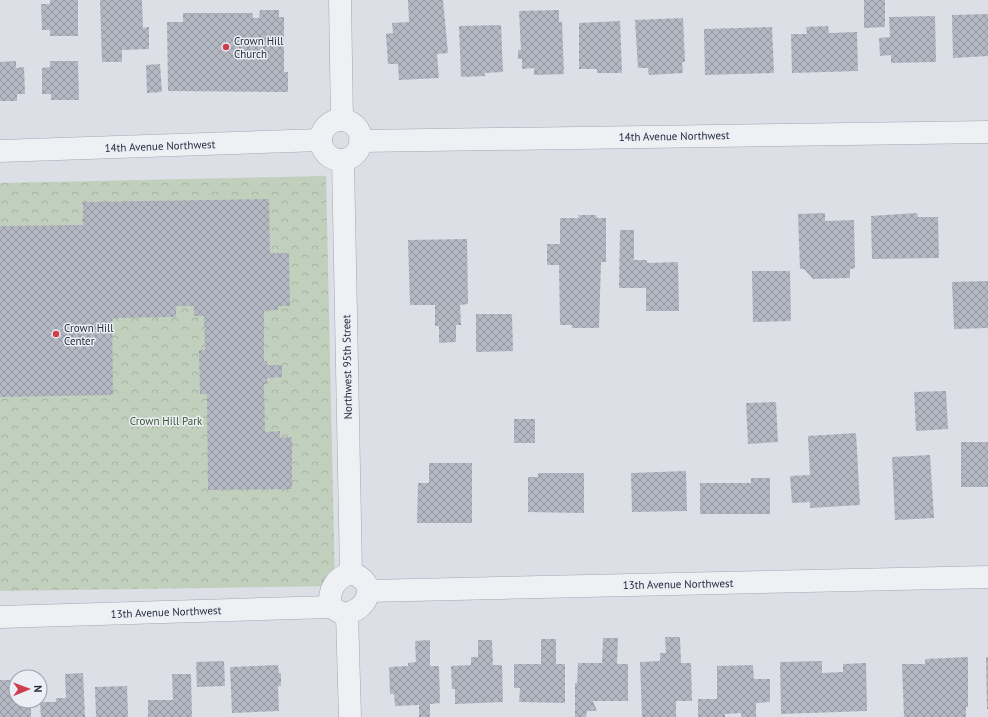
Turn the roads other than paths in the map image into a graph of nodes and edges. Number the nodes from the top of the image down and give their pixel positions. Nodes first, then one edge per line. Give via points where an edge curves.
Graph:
1 (340, 0) edge
2 (342, 120) junction
3 (988, 132) edge
4 (321, 140) junction
5 (360, 141) junction
6 (0, 151) edge
7 (343, 160) junction
8 (351, 573) junction
9 (988, 577) edge
10 (368, 591) junction
11 (339, 610) junction
12 (0, 617) edge
13 (350, 717) edge

1 - 2 street
2 - 4 street via 326,127
2 - 5 street via 355,126
3 - 5 street, 14th Avenue Northwest
4 - 6 street, 14th Avenue Northwest
4 - 7 street via 327,155 333,159
5 - 7 street via 358,152
7 - 8 street, Northwest 95th Street
8 - 10 street via 364,580
8 - 11 street via 344,575 336,583 330,595
9 - 10 street, 13th Avenue Northwest
10 - 11 street via 363,605 354,612
11 - 12 street, 13th Avenue Northwest
11 - 13 street

